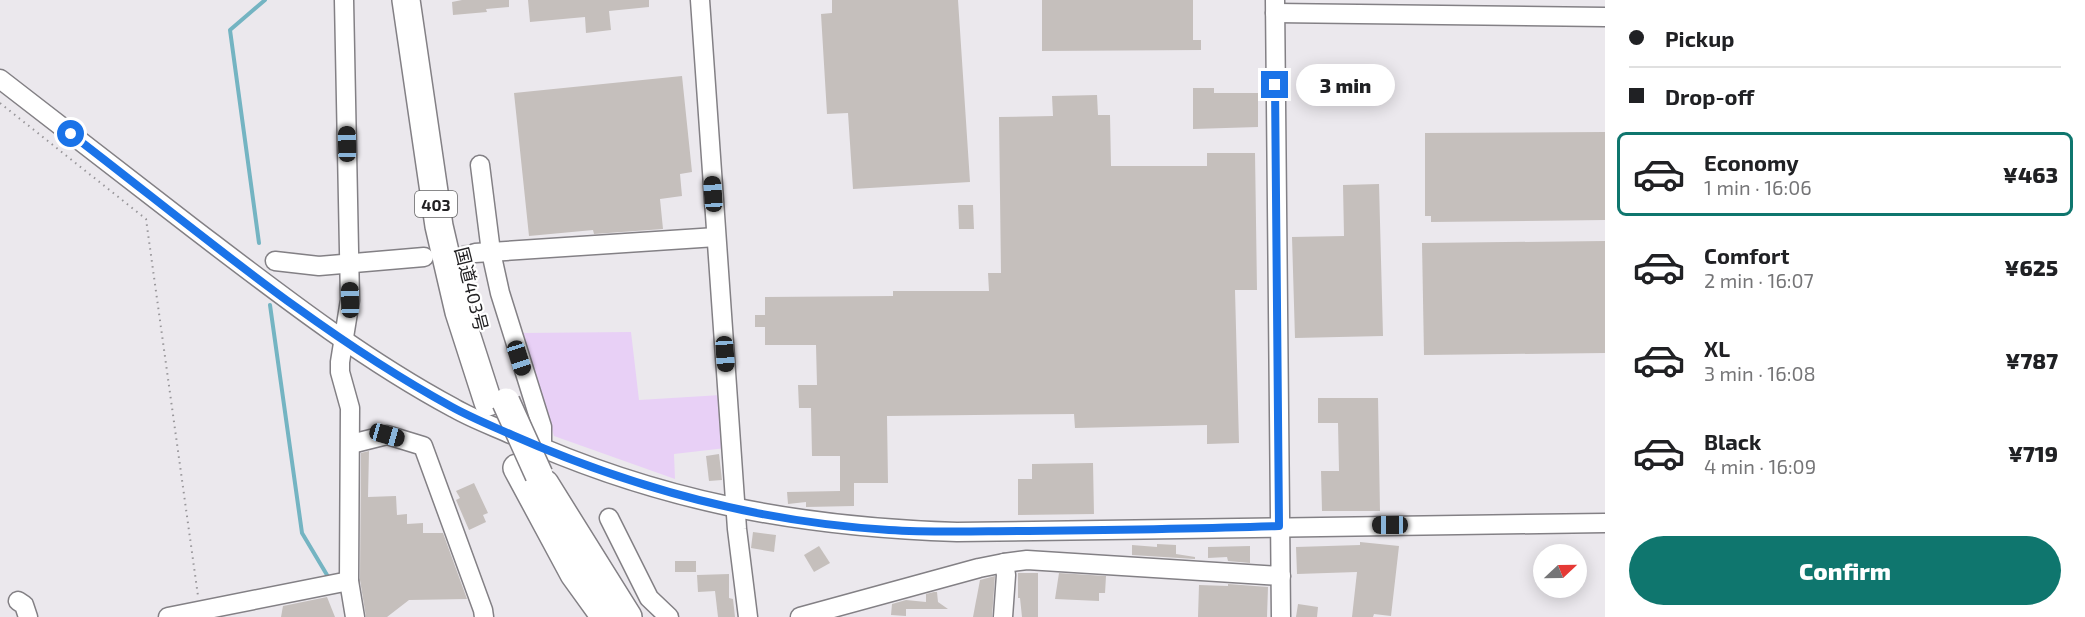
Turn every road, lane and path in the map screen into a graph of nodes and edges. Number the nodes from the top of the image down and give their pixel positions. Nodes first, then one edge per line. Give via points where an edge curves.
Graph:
1 (344, 0) edge
2 (700, 0) edge
3 (410, 5) edge
4 (1275, 7) edge
5 (1605, 17) edge
6 (0, 79) edge
7 (0, 103) edge
8 (480, 165) dead end
9 (716, 237) junction
10 (483, 252) junction
11 (424, 257) tunnel mouth
12 (275, 261) dead end
13 (350, 264) junction
14 (343, 341) junction
15 (351, 444) junction
16 (542, 448) junction
17 (528, 472) junction
18 (736, 509) junction
19 (609, 519) dead end
20 (1605, 523) edge
21 (1279, 526) junction
22 (1004, 563) junction
23 (1281, 576) junction
24 (349, 582) junction
25 (18, 601) dead end
26 (200, 611) junction
27 (28, 617) edge
28 (168, 617) edge
29 (355, 617) edge
30 (484, 617) edge
31 (605, 617) edge
32 (628, 617) edge
33 (669, 617) edge
34 (748, 617) edge
35 (800, 617) edge
36 (1003, 617) edge
37 (1281, 617) edge

1 - 13 street
2 - 9 street
3 - 17 highway, 国道403号 / 403 via 439,226 459,312
4 - 5 street
4 - 21 street
6 - 14 street
7 - 26 path via 146,219
8 - 10 street
9 - 10 street
9 - 18 street
10 - 16 street via 500,293 542,427
11 - 13 street
12 - 13 street via 319,266
13 - 14 street via 350,300
14 - 15 street via 340,372 350,408
14 - 16 street via 456,410
15 - 24 street
15 - 30 street via 387,435 423,446
16 - 18 street via 635,483
17 - 31 highway, 国道403号 / 403 via 574,574
17 - 32 highway, 国道403号 / 403
18 - 21 street via 843,525 957,532
18 - 34 street
19 - 33 street via 649,598
20 - 21 street
21 - 23 street
22 - 23 street via 1027,560
22 - 35 street
22 - 36 street
23 - 37 street
24 - 26 street
24 - 29 street
25 - 27 street
26 - 28 street

